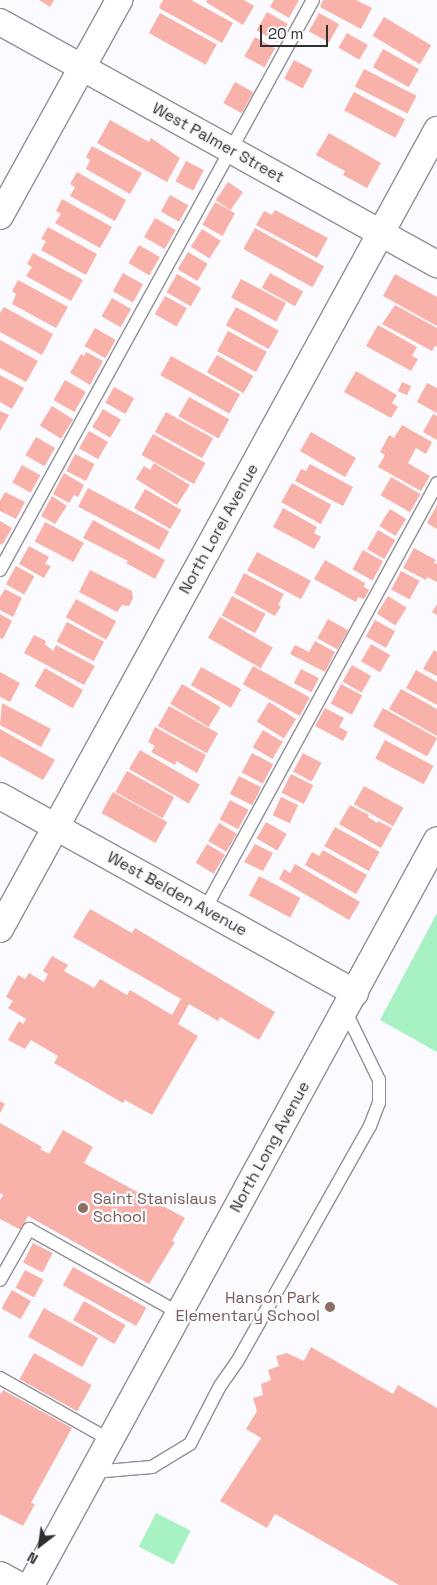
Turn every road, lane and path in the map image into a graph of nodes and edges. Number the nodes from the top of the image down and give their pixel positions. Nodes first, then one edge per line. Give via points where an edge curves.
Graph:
1 (118, 0) edge
2 (313, 0) edge
3 (0, 22) edge
4 (82, 67) junction
5 (437, 130) edge
6 (231, 150) junction
7 (0, 216) edge
8 (381, 233) junction
9 (437, 264) edge
10 (437, 483) edge
11 (0, 570) edge
12 (0, 796) edge
13 (56, 826) junction
14 (437, 840) edge
15 (205, 909) junction
16 (0, 929) edge
17 (350, 1002) junction
18 (0, 1280) edge
19 (179, 1313) junction
20 (0, 1378) edge
21 (110, 1440) junction
22 (92, 1472) junction
23 (0, 1576) edge
24 (16, 1585) edge
25 (31, 1585) edge

1 - 4 street
2 - 6 lane
3 - 4 street, West Palmer Street
4 - 6 street, West Palmer Street
4 - 7 street
5 - 8 street, North Lorel Avenue
6 - 8 street, West Palmer Street
6 - 11 lane
8 - 9 street, West Palmer Street
8 - 13 street, North Lorel Avenue
10 - 15 lane
12 - 13 street, West Belden Avenue
13 - 15 street, West Belden Avenue
13 - 16 street, North Lorel Avenue
14 - 17 street, North Long Avenue
15 - 17 street, West Belden Avenue
17 - 19 street, North Long Avenue
17 - 22 lane via 378,1080 379,1104 370,1126 190,1444 152,1467
18 - 19 lane via 29,1229
19 - 21 street, North Long Avenue
20 - 21 lane
21 - 22 street, North Long Avenue
22 - 25 street, North Long Avenue
23 - 24 main road

